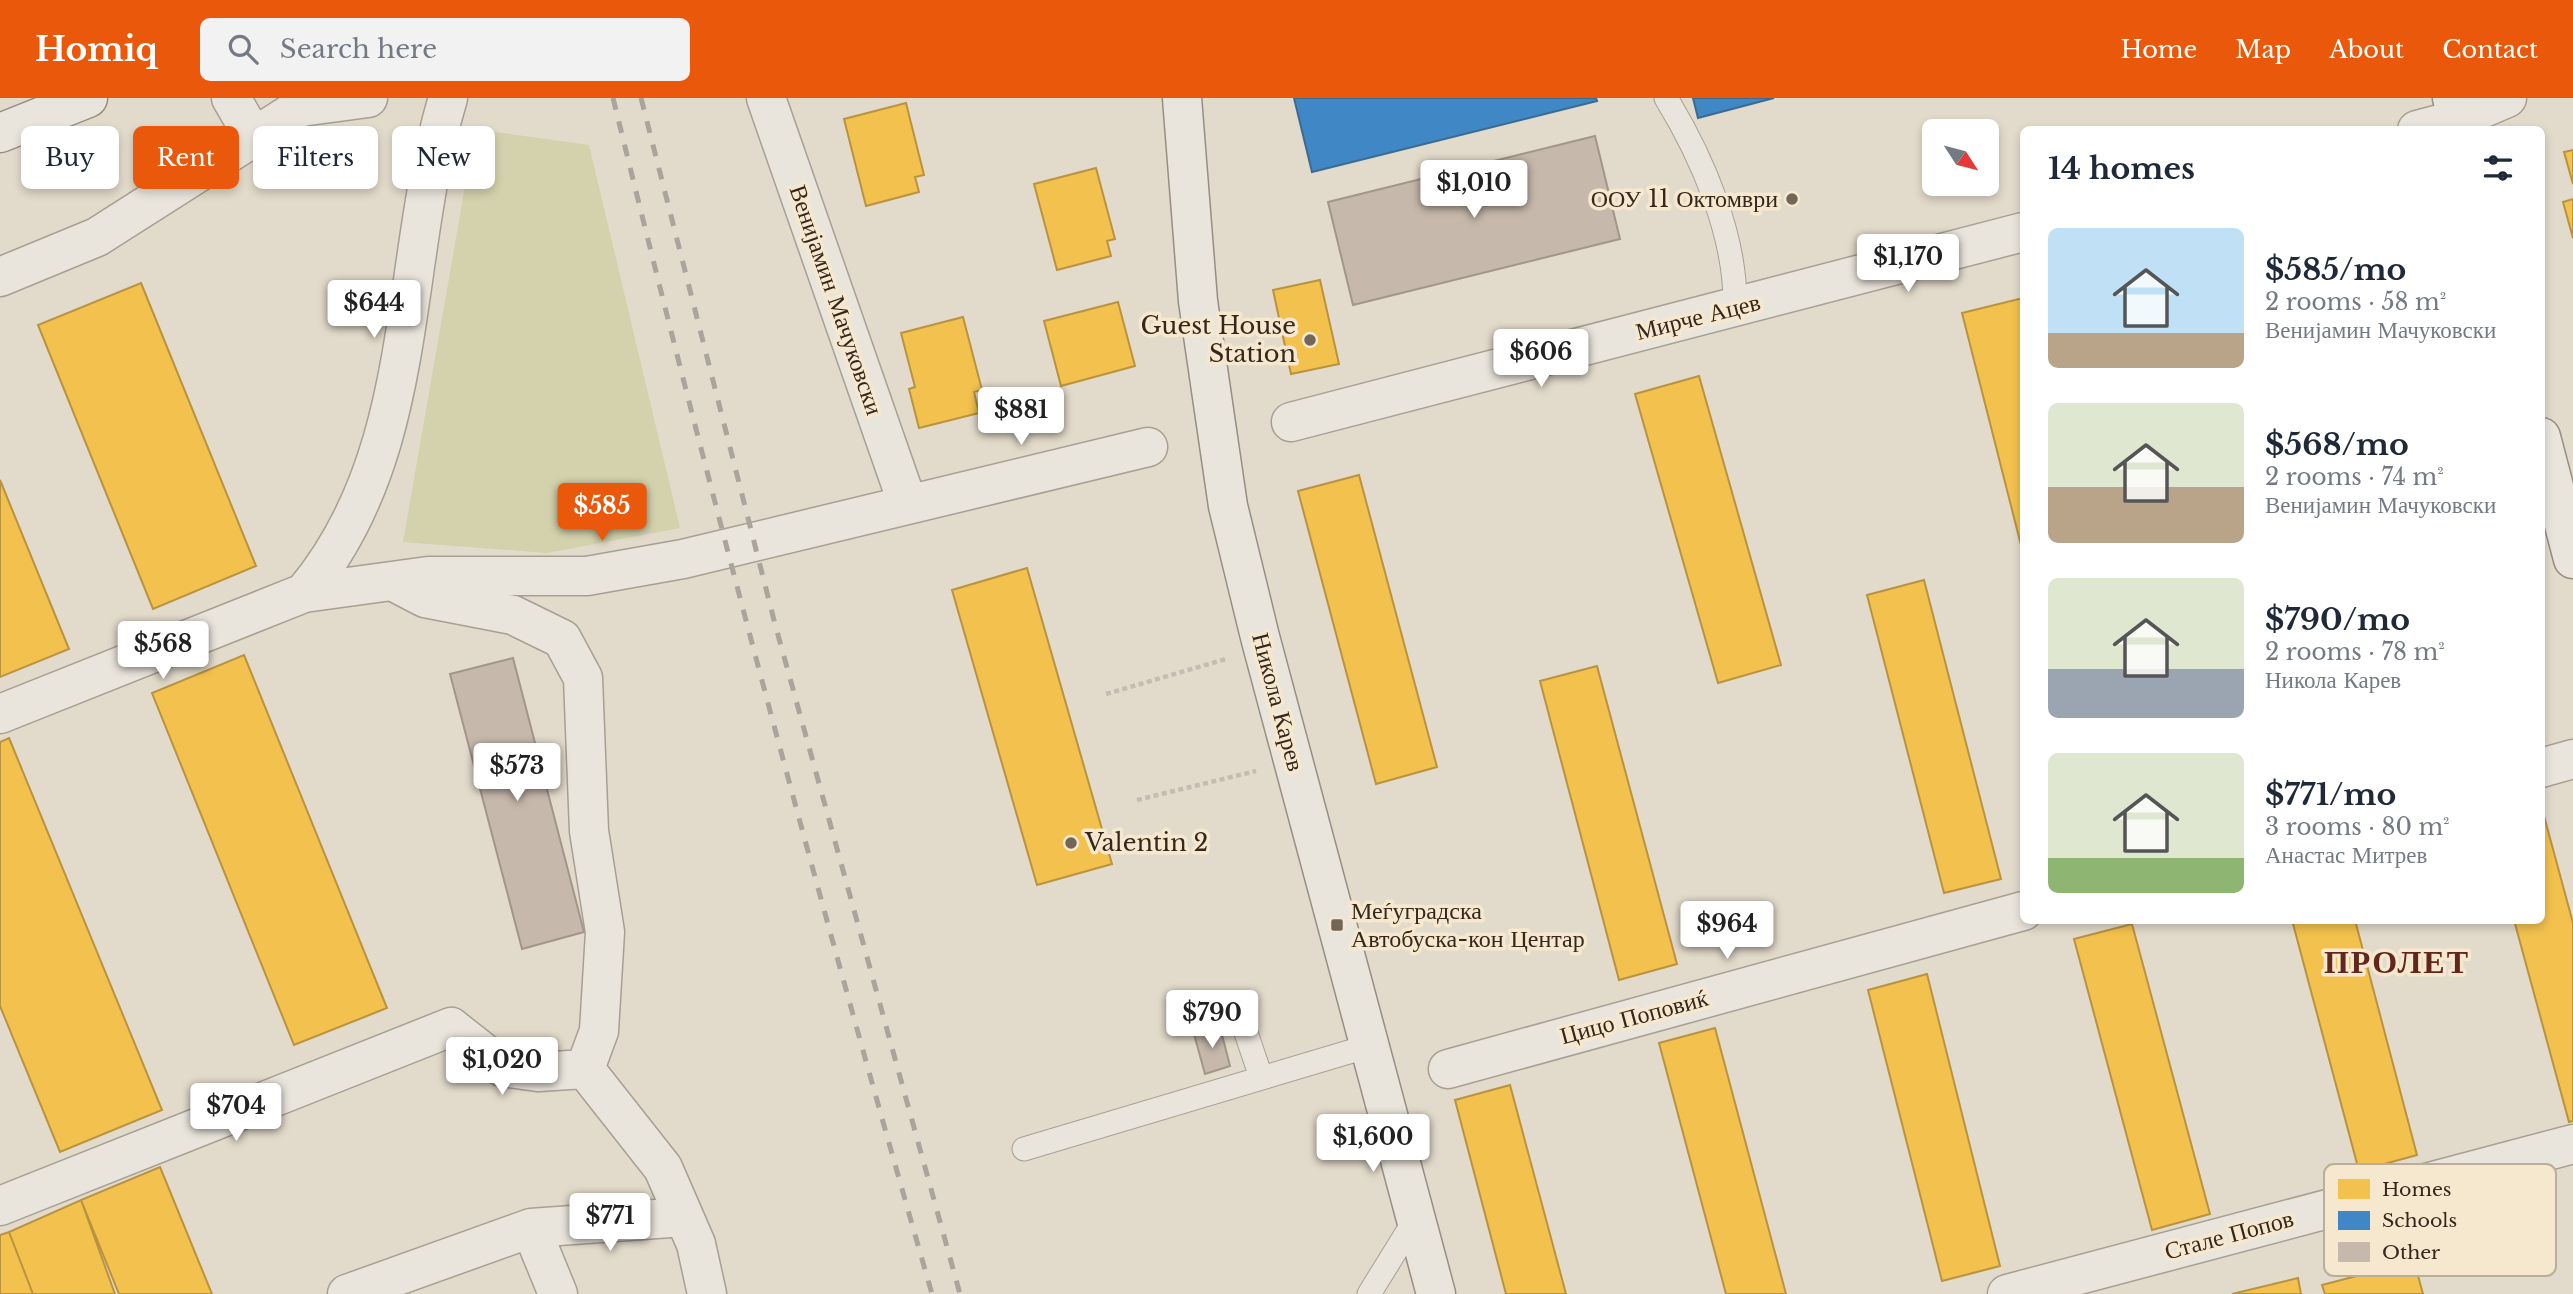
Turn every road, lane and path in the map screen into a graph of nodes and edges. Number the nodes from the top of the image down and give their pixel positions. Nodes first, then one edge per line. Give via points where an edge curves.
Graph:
1 (88, 98) edge
2 (231, 98) edge
3 (368, 98) edge
4 (448, 98) edge
5 (766, 98) edge
6 (1182, 98) edge
7 (1666, 98) edge
8 (2507, 98) edge
9 (298, 103) edge
10 (2457, 116) edge
11 (267, 126) edge
12 (2428, 126) edge
13 (0, 132) edge
14 (253, 136) joint
15 (2020, 233) edge
16 (0, 277) edge
17 (1735, 306) junction
18 (1291, 422) dead end
19 (1148, 447) dead end
20 (2545, 452) edge
21 (907, 502) junction
22 (2573, 559) edge
23 (390, 579) junction
24 (304, 593) junction
25 (1230, 658) dead end
26 (1106, 694) dead end
27 (0, 713) edge
28 (2573, 759) edge
29 (2545, 767) edge
30 (1257, 771) dead end
31 (1137, 800) dead end
32 (2020, 912) edge
33 (1242, 1021) dead end
34 (1369, 1046) junction
35 (585, 1069) junction
36 (1448, 1069) dead end
37 (1261, 1077) junction
38 (2573, 1144) edge
39 (1024, 1149) dead end
40 (2498, 1164) edge
41 (0, 1206) edge
42 (2324, 1210) edge
43 (684, 1217) junction
44 (1416, 1218) junction
45 (531, 1228) junction
46 (347, 1294) edge
47 (558, 1294) edge
48 (707, 1294) edge
49 (1369, 1294) edge
50 (1436, 1294) edge
51 (2007, 1294) edge

1 - 13 street
2 - 14 street
3 - 9 street
4 - 24 street via 424,197 404,342 376,467 346,535
5 - 21 street, Венијамин Мачуковски
6 - 34 street, Никола Карев via 1198,301 1228,506
7 - 17 lane via 1693,142 1711,189 1734,273
8 - 10 street
9 - 11 street
10 - 12 street
14 - 16 street via 97,237
15 - 17 street, Мирче Ацев
17 - 18 street, Мирче Ацев
19 - 21 street
20 - 22 street
21 - 23 street via 683,559 587,576 471,574
23 - 24 street
23 - 35 street via 425,598 513,615 562,639 583,678 589,831 605,932 599,1031
24 - 27 street
25 - 26 path
28 - 29 street
30 - 31 path
32 - 36 street, Цицо Поповиќ
33 - 37 lane
34 - 37 lane
34 - 44 street, Никола Карев
35 - 41 street via 538,1072 502,1067 451,1027
35 - 43 street via 663,1168
37 - 39 lane
38 - 40 street, Стале Попов
42 - 51 street, Стале Попов
43 - 45 street
43 - 48 street via 696,1244
44 - 49 lane
44 - 50 street, Никола Карев
45 - 46 street
45 - 47 street

